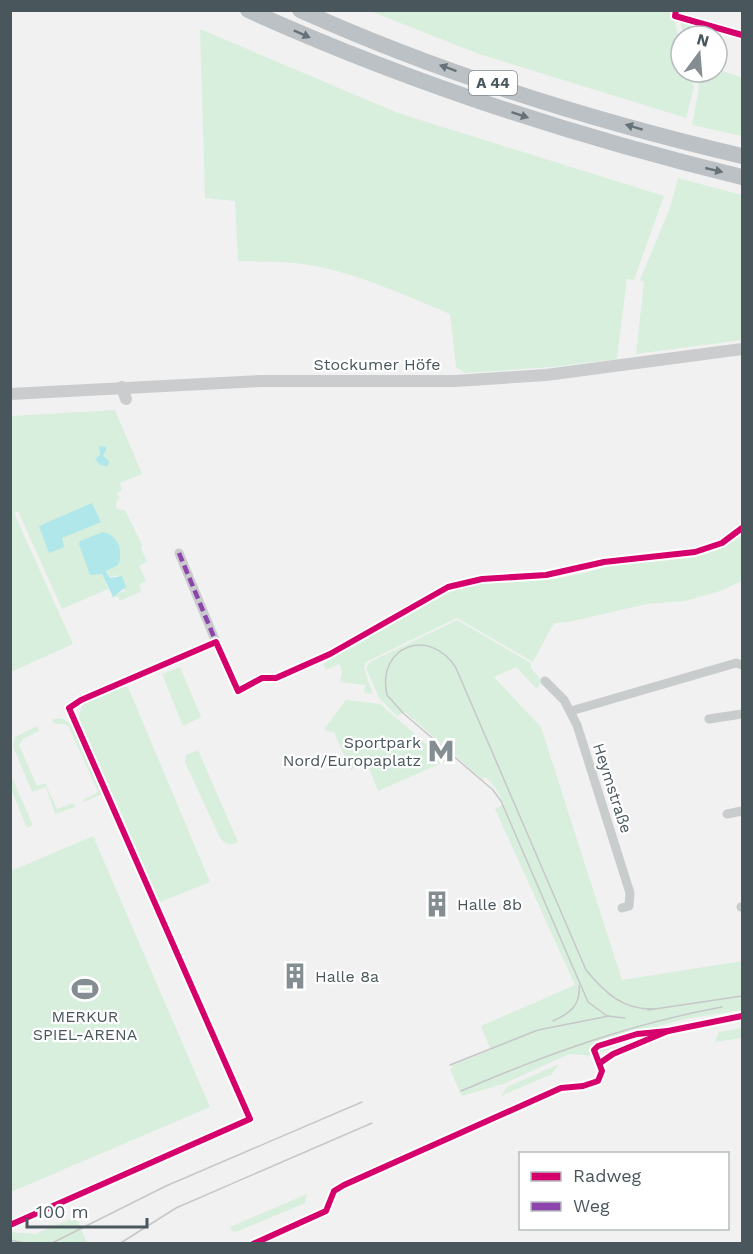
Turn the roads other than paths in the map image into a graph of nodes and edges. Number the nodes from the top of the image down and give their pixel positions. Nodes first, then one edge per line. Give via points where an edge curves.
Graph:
1 (248, 10) edge
2 (300, 10) edge
3 (742, 156) edge
4 (742, 177) edge
5 (742, 349) edge
6 (10, 394) edge
7 (179, 553) dead end
8 (216, 642) dead end
9 (742, 665) edge
10 (545, 681) dead end
11 (571, 711) junction
12 (742, 714) edge
13 (709, 719) dead end
14 (742, 811) edge
15 (727, 814) dead end
16 (622, 908) dead end

1 -> 4 highway, A 44 via 307,37 464,96 571,131
3 -> 2 highway, A 44 via 690,144 471,76
5 - 6 street, Stockumer Höfe via 500,378 261,381 124,393
7 - 8 street
9 - 11 street via 689,670
10 - 11 street, Heymstraße
11 - 16 street, Heymstraße via 630,893 629,906
12 - 13 street
14 - 15 street

